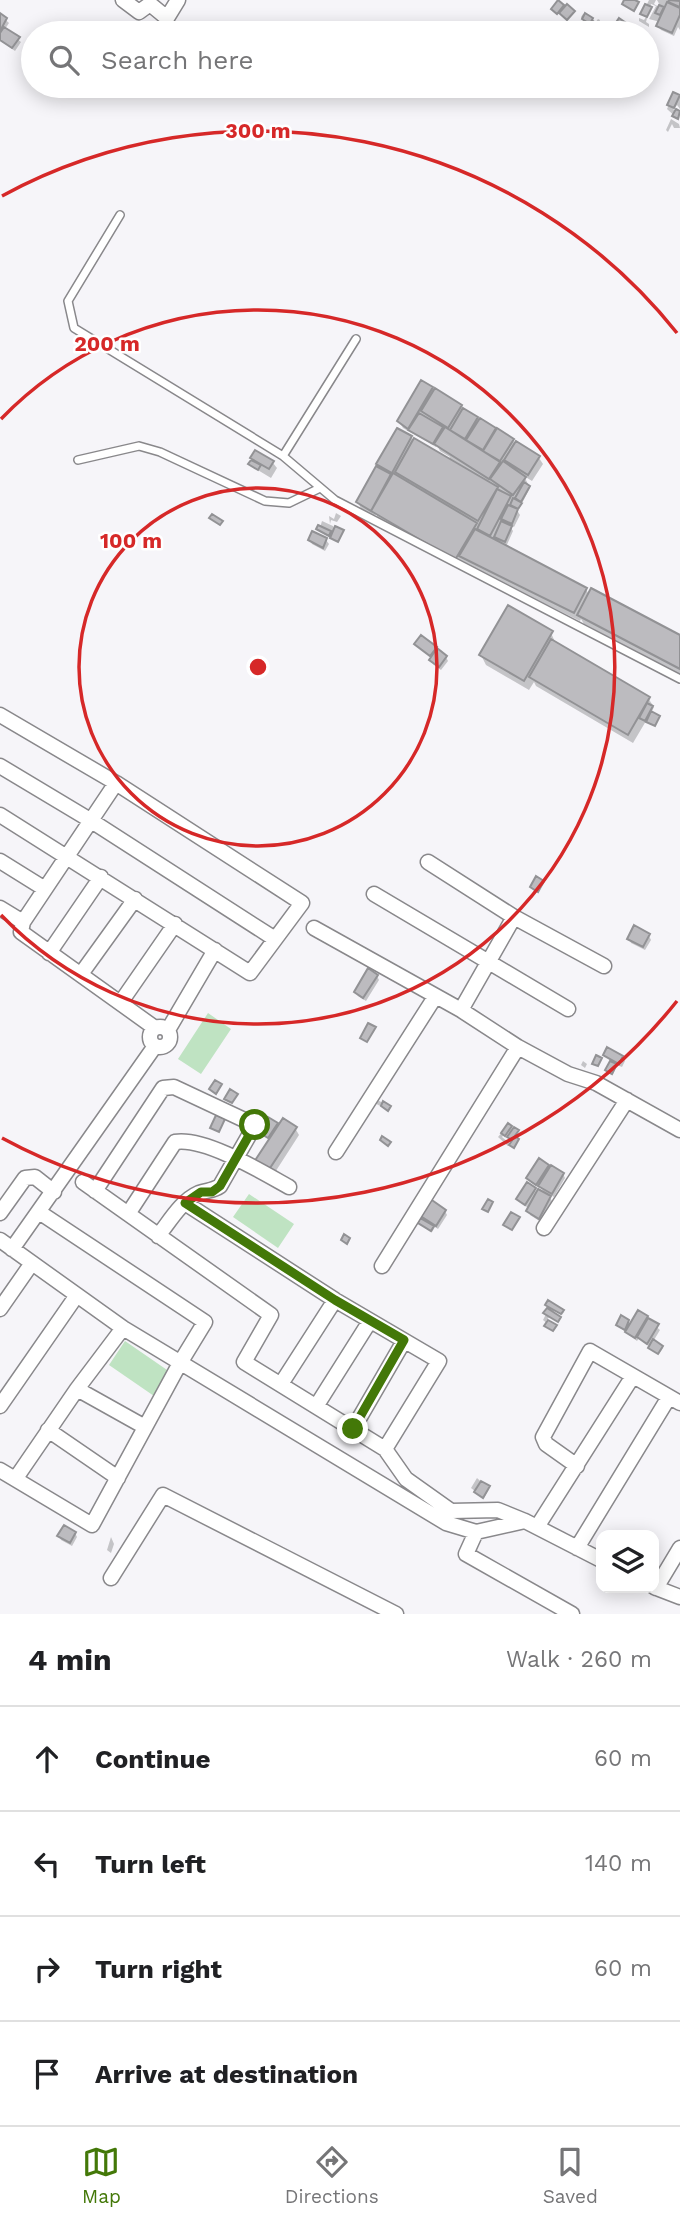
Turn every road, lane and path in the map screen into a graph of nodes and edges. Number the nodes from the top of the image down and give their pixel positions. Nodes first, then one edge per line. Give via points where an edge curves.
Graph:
1 (122, 0) edge
2 (178, 0) edge
3 (120, 215) dead end
4 (356, 339) dead end
5 (283, 456) junction
6 (78, 460) dead end
7 (320, 488) junction
8 (680, 679) edge
9 (0, 715) edge
10 (0, 766) edge
11 (116, 783) junction
12 (0, 814) edge
13 (90, 820) junction
14 (66, 855) junction
15 (0, 861) edge
16 (428, 862) dead end
17 (101, 877) junction
18 (45, 889) junction
19 (374, 894) dead end
20 (135, 899) junction
21 (0, 908) edge
22 (514, 917) junction
23 (23, 922) junction
24 (175, 924) junction
25 (314, 928) dead end
26 (275, 939) junction
27 (215, 950) junction
28 (49, 953) junction
29 (489, 961) junction
30 (604, 966) dead end
31 (81, 974) junction
32 (435, 997) junction
33 (121, 1002) junction
34 (568, 1009) dead end
35 (461, 1010) junction
36 (161, 1029) junction
37 (518, 1046) junction
38 (628, 1100) junction
39 (680, 1129) edge
40 (336, 1152) dead end
41 (235, 1158) junction
42 (289, 1187) dead end
43 (54, 1192) junction
44 (185, 1203) junction
45 (39, 1212) junction
46 (0, 1213) edge
47 (128, 1214) junction
48 (544, 1228) dead end
49 (158, 1236) junction
50 (0, 1240) edge
51 (12, 1249) junction
52 (32, 1263) junction
53 (382, 1266) dead end
54 (77, 1295) junction
55 (335, 1300) junction
56 (0, 1309) edge
57 (370, 1321) junction
58 (123, 1328) junction
59 (404, 1340) junction
60 (180, 1363) junction
61 (633, 1376) junction
62 (281, 1384) junction
63 (77, 1389) junction
64 (675, 1400) edge
65 (317, 1405) junction
66 (0, 1406) edge
67 (145, 1427) junction
68 (353, 1429) junction
69 (48, 1430) junction
70 (385, 1449) junction
71 (577, 1465) junction
72 (0, 1470) edge
73 (16, 1478) junction
74 (118, 1478) junction
75 (531, 1524) junction
76 (476, 1532) junction
77 (577, 1548) junction
78 (680, 1548) edge
79 (596, 1558) edge
80 (111, 1578) dead end
81 (659, 1581) edge
82 (659, 1589) edge
83 (680, 1597) edge
84 (396, 1614) edge
85 (572, 1614) edge

1 - 2 street via 139,12 150,4 167,18
3 - 5 lane via 68,301 74,328
4 - 5 lane
5 - 7 lane
6 - 7 lane via 139,446 265,502 289,503
7 - 8 lane via 335,500
9 - 11 street
10 - 13 street
11 - 13 street
11 - 26 street via 302,903
12 - 14 street
13 - 14 street
13 - 26 street
14 - 17 street
14 - 18 street
15 - 18 street
16 - 22 street
17 - 20 street
17 - 28 street
18 - 23 street
19 - 29 street
20 - 24 street
20 - 31 street
21 - 23 street
22 - 29 street
22 - 30 street
23 - 28 street via 21,932
24 - 27 street
24 - 33 street
25 - 32 street
26 - 27 street via 250,973
27 - 36 street
28 - 31 street
29 - 34 street
29 - 35 street
31 - 33 street
32 - 35 street
32 - 40 street
33 - 36 street
35 - 37 street
36 - 43 street via 170,1037 168,1043 155,1046
37 - 38 street
37 - 53 street
38 - 39 street
38 - 48 street
41 - 42 street
41 - 44 street via 220,1186
41 - 47 street via 187,1140 175,1142
41 - 47 street via 255,1125 174,1087 163,1088 89,1186
43 - 45 street
43 - 46 street via 35,1177 25,1178
44 - 49 street
44 - 55 street
45 - 51 street
45 - 60 street via 205,1322
47 - 49 street
49 - 62 street via 271,1315 244,1362
50 - 51 street
51 - 52 street
52 - 54 street
52 - 56 street
54 - 58 street
54 - 66 street
55 - 57 street
55 - 62 street
57 - 59 street
57 - 65 street
58 - 60 street
58 - 63 street
59 - 68 street
59 - 70 street via 439,1361
60 - 67 street
60 - 76 street via 446,1523
61 - 64 street
61 - 71 street
61 - 71 street via 590,1351 542,1437 545,1444
62 - 65 street
63 - 67 street
63 - 69 street
64 - 77 street
65 - 68 street
67 - 74 street
68 - 70 street
69 - 73 street
69 - 74 street
70 - 75 street via 406,1479 451,1511 498,1510
71 - 75 street
72 - 73 street
73 - 74 street via 92,1525
75 - 76 street
75 - 77 street
76 - 85 street via 466,1554
77 - 79 street
78 - 81 street
80 - 84 street via 163,1495
82 - 83 street

